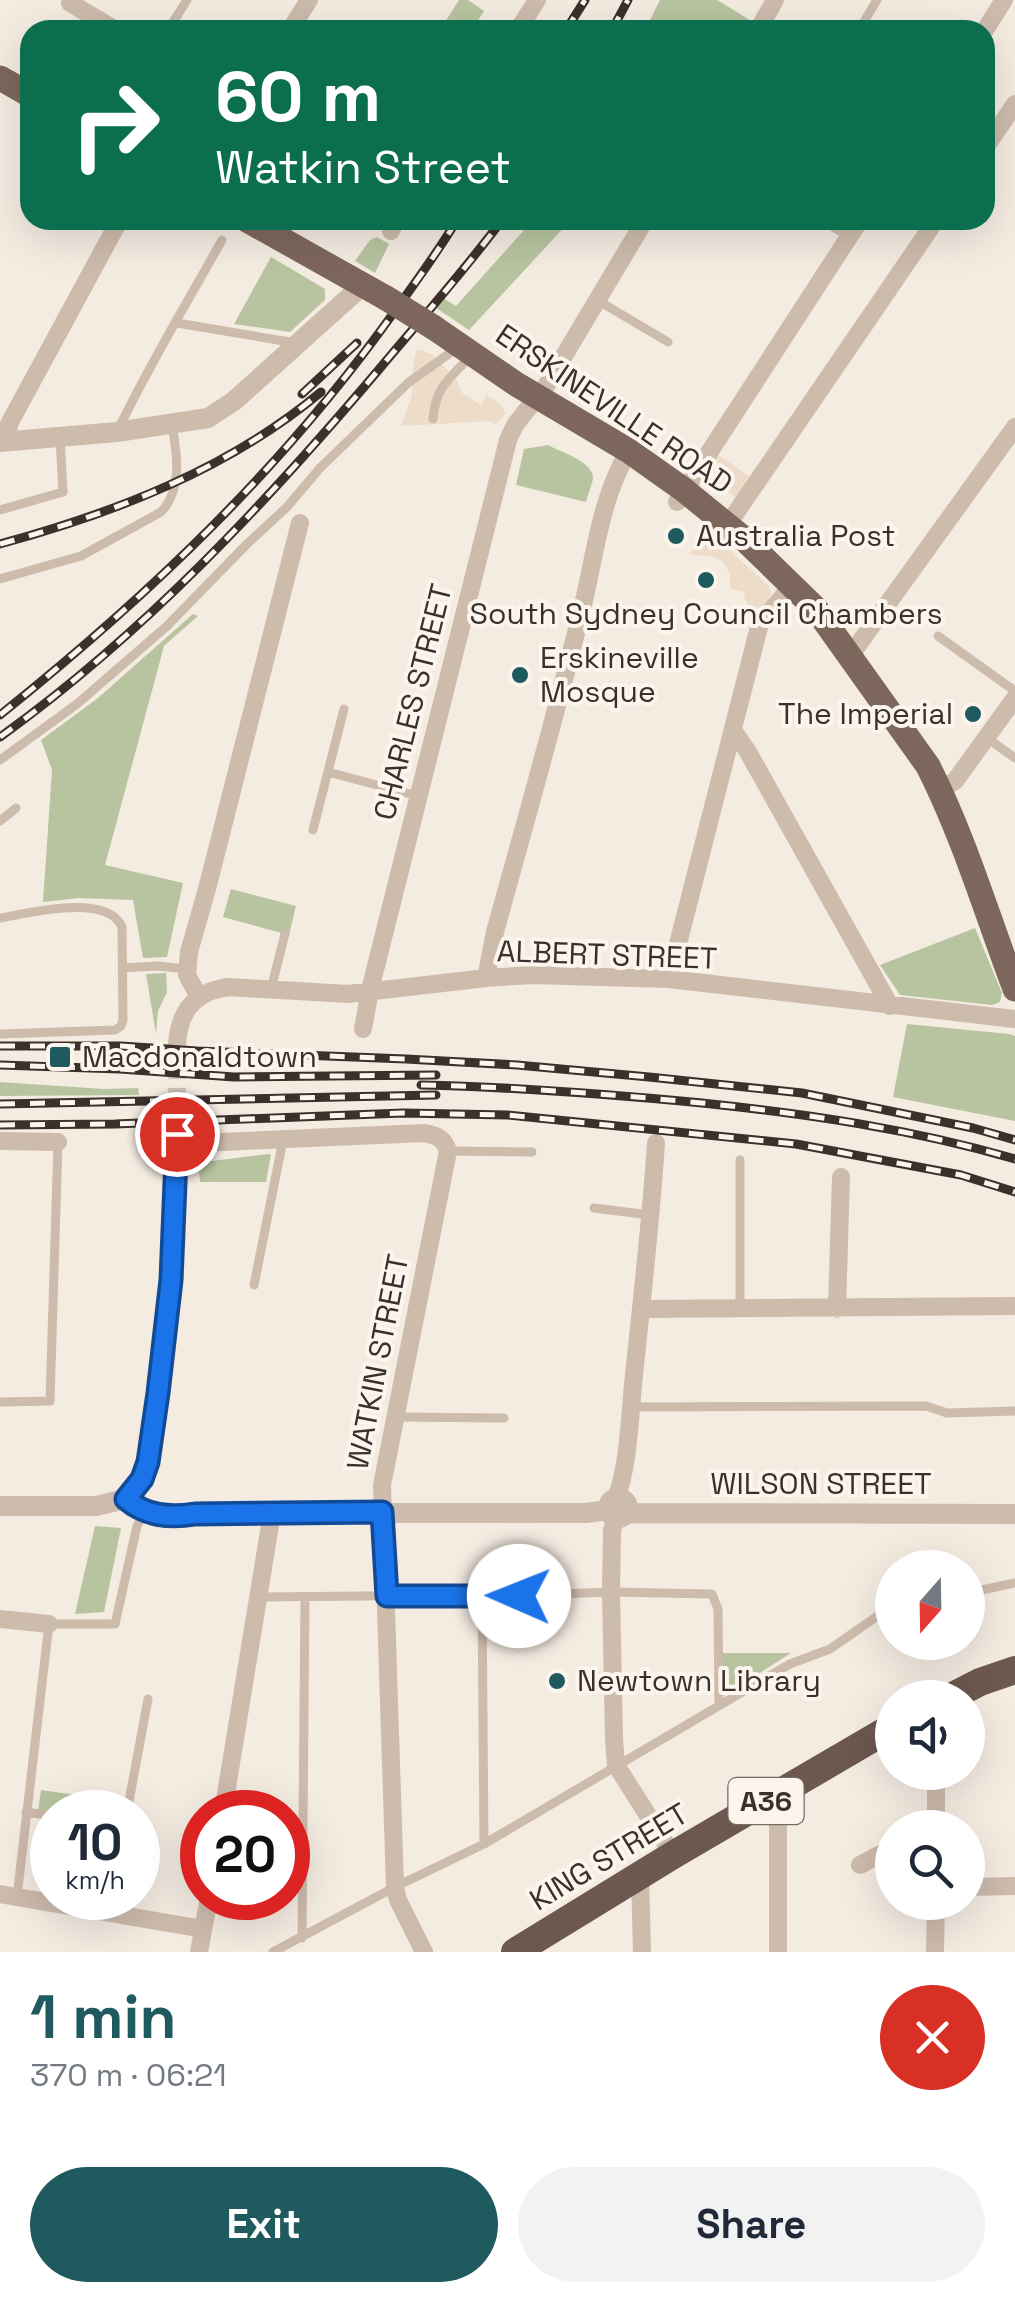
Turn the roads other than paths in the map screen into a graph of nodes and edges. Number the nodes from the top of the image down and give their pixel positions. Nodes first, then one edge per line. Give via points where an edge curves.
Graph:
1 (70, 1) edge
2 (100, 20) edge
3 (1015, 104) edge
4 (995, 133) edge
5 (114, 230) edge
6 (265, 230) edge
7 (639, 230) edge
8 (853, 230) edge
9 (929, 230) edge
10 (222, 240) dead end
11 (374, 291) junction
12 (597, 300) junction
13 (177, 323) junction
14 (433, 327) junction
15 (668, 342) dead end
16 (298, 344) junction
17 (456, 358) junction
18 (534, 402) junction
19 (433, 418) dead end
20 (172, 425) junction
21 (1015, 427) edge
22 (116, 432) junction
23 (60, 437) junction
24 (3, 441) edge
25 (624, 459) junction
26 (681, 496) junction
27 (0, 510) edge
28 (300, 523) dead end
29 (724, 531) junction
30 (0, 579) edge
31 (789, 588) junction
32 (938, 636) dead end
33 (844, 647) junction
34 (1015, 697) edge
35 (344, 709) dead end
36 (733, 730) junction
37 (987, 738) junction
38 (1015, 758) edge
39 (0, 760) edge
40 (328, 772) junction
41 (940, 789) junction
42 (418, 796) junction
43 (16, 808) dead end
44 (0, 820) edge
45 (313, 830) dead end
46 (0, 918) edge
47 (285, 934) dead end
48 (1007, 939) edge
49 (122, 968) junction
50 (187, 969) junction
51 (486, 978) junction
52 (669, 979) junction
53 (1015, 989) edge
54 (271, 990) junction
55 (370, 990) junction
56 (199, 998) junction
57 (890, 1006) junction
58 (1015, 1019) edge
59 (363, 1030) dead end
60 (0, 1034) edge
61 (177, 1044) tunnel mouth
62 (282, 1140) junction
63 (0, 1141) edge
64 (58, 1142) joint
65 (656, 1143) dead end
66 (444, 1145) junction
67 (532, 1152) dead end
68 (740, 1160) dead end
69 (841, 1177) dead end
70 (594, 1208) dead end
71 (652, 1215) junction
72 (254, 1284) dead end
73 (1015, 1306) edge
74 (641, 1309) junction
75 (837, 1309) junction
76 (740, 1310) junction
77 (0, 1402) edge
78 (631, 1406) junction
79 (1015, 1411) edge
80 (394, 1417) junction
81 (504, 1418) dead end
82 (126, 1499) junction
83 (0, 1506) edge
84 (617, 1510) junction
85 (144, 1512) junction
86 (382, 1512) junction
87 (272, 1513) junction
88 (1015, 1514) edge
89 (1015, 1583) edge
90 (985, 1589) edge
91 (611, 1592) junction
92 (305, 1596) junction
93 (387, 1596) junction
94 (260, 1597) junction
95 (482, 1597) junction
96 (875, 1618) edge
97 (0, 1619) edge
98 (49, 1624) junction
99 (1015, 1670) edge
100 (985, 1680) edge
101 (148, 1700) dead end
102 (719, 1705) junction
103 (875, 1738) edge
104 (616, 1765) junction
105 (131, 1790) edge
106 (227, 1790) edge
107 (778, 1794) junction
108 (26, 1812) junction
109 (30, 1813) edge
110 (484, 1844) junction
111 (673, 1855) junction
112 (875, 1857) edge
113 (860, 1865) dead end
114 (640, 1876) junction
115 (985, 1883) edge
116 (1015, 1886) edge
117 (395, 1888) junction
118 (8, 1896) edge
119 (205, 1920) edge
120 (936, 1920) edge
121 (203, 1930) junction
122 (302, 1938) junction
123 (199, 1952) edge
124 (273, 1952) edge
125 (424, 1952) edge
126 (516, 1952) edge
127 (642, 1952) edge
128 (778, 1952) edge
129 (935, 1952) edge

1 - 2 street
3 - 4 street
5 - 24 street
6 - 11 main road, ERSKINEVILLE ROAD
7 - 12 street, CHARLES STREET
8 - 26 street
9 - 29 street
10 - 13 lane
11 - 14 main road, ERSKINEVILLE ROAD, bridge
11 - 16 street
12 - 15 lane
12 - 18 street, CHARLES STREET
13 - 16 lane
13 - 22 lane
14 - 17 main road, ERSKINEVILLE ROAD
14 - 18 main road, ERSKINEVILLE ROAD
16 - 20 street via 234,402 208,418
17 - 18 main road, ERSKINEVILLE ROAD
17 - 19 lane
17 - 39 lane via 408,383 167,626
18 - 25 main road, ERSKINEVILLE ROAD
18 - 42 street, CHARLES STREET via 504,450
20 - 22 street
20 - 30 lane via 175,482 161,512 81,556
21 - 33 street
22 - 23 street
23 - 24 street
23 - 27 lane via 63,492
25 - 26 main road, ERSKINEVILLE ROAD
25 - 51 street
26 - 29 main road, ERSKINEVILLE ROAD
28 - 50 street
29 - 31 main road, ERSKINEVILLE ROAD
31 - 33 main road, ERSKINEVILLE ROAD
31 - 36 street via 760,623
32 - 34 lane
33 - 41 main road, ERSKINEVILLE ROAD
34 - 37 street
35 - 40 lane
36 - 52 street
36 - 57 street
37 - 38 lane
37 - 41 street via 956,781
40 - 42 lane
40 - 45 lane
41 - 48 main road, ERSKINEVILLE ROAD
42 - 55 street, CHARLES STREET
43 - 44 lane
46 - 49 lane via 61,909 109,912 122,928
47 - 54 lane
48 - 53 main road, ERSKINEVILLE ROAD
49 - 50 lane
49 - 60 lane via 123,1020 115,1030
50 - 56 street
51 - 52 street, ALBERT STREET
51 - 55 street, ALBERT STREET
52 - 57 street, ALBERT STREET
54 - 55 street, ALBERT STREET
54 - 56 street, ALBERT STREET via 218,989
55 - 59 street, CHARLES STREET
56 - 61 street via 181,1020
57 - 58 street, ALBERT STREET
62 - 66 street via 424,1133
62 - 72 lane
62 - 82 street via 177,1139 171,1280 150,1448 142,1479
63 - 64 street
64 - 77 lane via 50,1401
65 - 71 street
66 - 67 lane
66 - 80 street, WATKIN STREET
68 - 76 lane
69 - 75 street
70 - 71 lane
71 - 74 street
73 - 75 street
74 - 76 street
74 - 78 street
75 - 76 street
78 - 79 lane
78 - 84 street
80 - 81 lane
80 - 86 street, WATKIN STREET
82 - 83 street via 96,1506
82 - 85 street
84 - 86 street, WILSON STREET
84 - 88 street, WILSON STREET
84 - 91 street
85 - 87 street, WILSON STREET
85 - 98 lane via 114,1624
86 - 87 street, WILSON STREET
86 - 93 street, WATKIN STREET
87 - 94 street
89 - 90 lane
91 - 95 lane
91 - 102 lane via 712,1594
91 - 104 street
92 - 93 lane
92 - 94 lane
92 - 122 lane
93 - 95 lane
93 - 117 street, WATKIN STREET
94 - 106 street
95 - 110 lane
96 - 102 lane via 830,1649
97 - 98 street
98 - 108 lane
99 - 100 highway
101 - 105 lane
102 - 104 lane
103 - 107 highway, KING STREET / A36
104 - 110 lane
104 - 111 street
107 - 111 highway, KING STREET / A36
107 - 128 street
108 - 109 lane
108 - 118 lane
110 - 117 lane
111 - 114 highway, KING STREET / A36
112 - 113 street
114 - 126 highway, KING STREET / A36
114 - 127 street
115 - 116 street
117 - 122 lane
117 - 125 street, WATKIN STREET
118 - 121 street
119 - 121 street
120 - 129 street
121 - 123 street
122 - 124 lane

